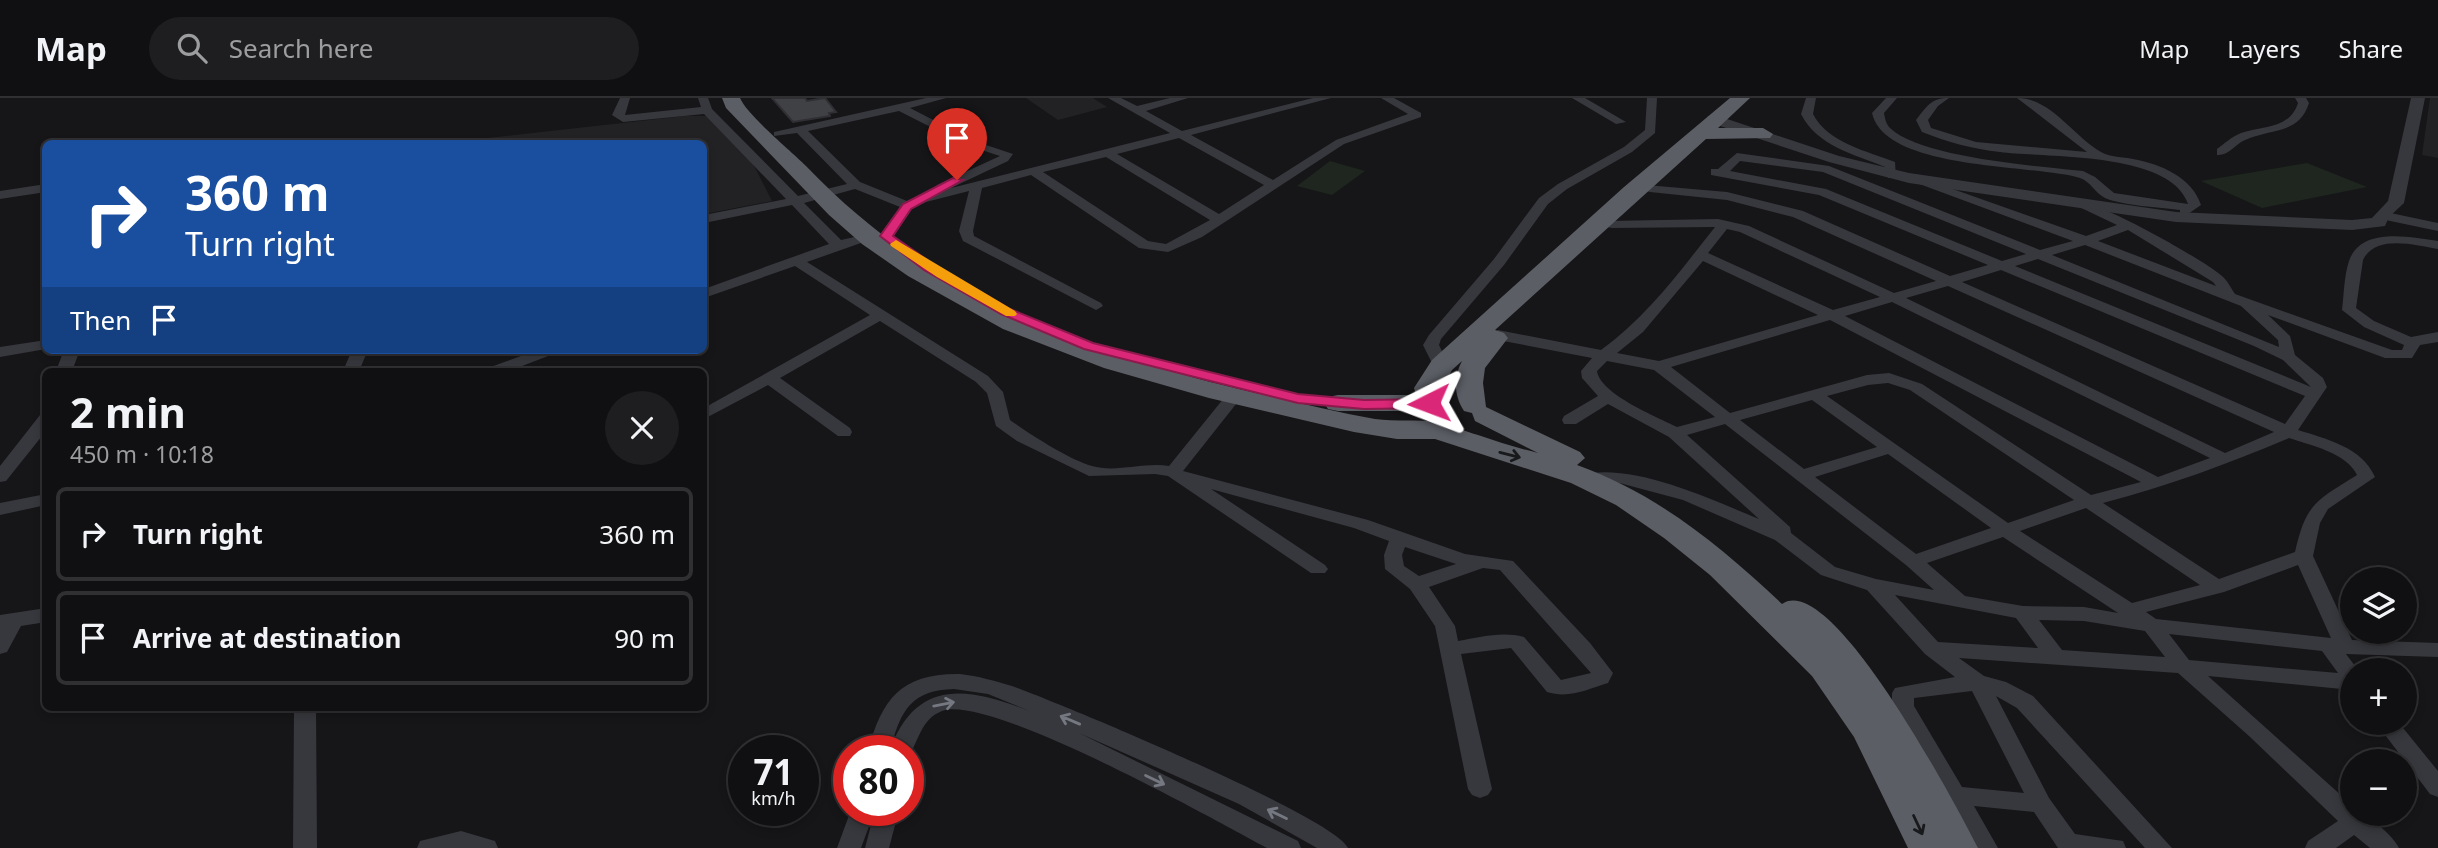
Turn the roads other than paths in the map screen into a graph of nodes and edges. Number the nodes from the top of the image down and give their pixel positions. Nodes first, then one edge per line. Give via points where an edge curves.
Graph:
1 (625, 98) edge
2 (731, 98) edge
3 (743, 98) edge
4 (941, 98) edge
5 (1113, 98) edge
6 (1183, 98) edge
7 (1326, 98) edge
8 (1386, 98) edge
9 (1577, 98) edge
10 (1652, 98) edge
11 (1811, 98) edge
12 (1892, 98) edge
13 (1944, 98) edge
14 (2022, 98) edge
15 (2300, 98) edge
16 (2418, 98) edge
17 (705, 104) edge
18 (900, 107) junction
19 (1136, 110) junction
20 (1730, 114) edge
21 (1620, 122) dead end
22 (789, 131) junction
23 (1768, 135) junction
24 (1181, 136) junction
25 (2221, 152) dead end
26 (1108, 153) junction
27 (2101, 158) junction
28 (1830, 164) junction
29 (1033, 171) junction
30 (1901, 177) junction
31 (1275, 186) junction
32 (976, 187) junction
33 (1650, 188) junction
34 (42, 189) edge
35 (839, 190) junction
36 (0, 195) edge
37 (922, 199) junction
38 (795, 201) junction
39 (1813, 204) junction
40 (2081, 205) junction
41 (907, 206) junction
42 (2191, 208) junction
43 (2381, 215) junction
44 (707, 218) edge
45 (2176, 218) junction
46 (1217, 219) junction
47 (2119, 219) junction
48 (1612, 224) junction
49 (1724, 224) junction
50 (2437, 230) edge
51 (877, 237) junction
52 (2086, 241) junction
53 (838, 245) junction
54 (2438, 245) edge
55 (1701, 255) junction
56 (2038, 255) junction
57 (796, 261) junction
58 (2000, 266) junction
59 (1951, 281) junction
60 (707, 293) edge
61 (2229, 296) junction
62 (1893, 298) junction
63 (2246, 303) junction
64 (1096, 306) dead end
65 (882, 314) junction
66 (1833, 316) junction
67 (1498, 335) junction
68 (2438, 337) edge
69 (2412, 343) junction
70 (42, 345) edge
71 (0, 352) edge
72 (540, 354) edge
73 (1601, 355) junction
74 (2288, 357) junction
75 (1441, 366) junction
76 (1659, 366) junction
77 (503, 368) edge
78 (768, 377) junction
79 (2312, 393) junction
80 (1814, 394) junction
81 (1234, 396) junction
82 (1608, 397) junction
83 (1430, 403) junction
84 (1364, 405) junction
85 (1479, 410) junction
86 (707, 412) edge
87 (1727, 417) junction
88 (1570, 420) dead end
89 (42, 424) edge
90 (844, 432) dead end
91 (1440, 432) junction
92 (2288, 432) junction
93 (1675, 433) junction
94 (1891, 448) junction
95 (2225, 459) junction
96 (1175, 473) junction
97 (1801, 475) junction
98 (0, 477) edge
99 (1599, 478) junction
100 (2157, 483) junction
101 (42, 500) edge
102 (2087, 502) junction
103 (0, 509) edge
104 (2006, 530) junction
105 (1399, 538) junction
106 (2304, 556) junction
107 (1913, 561) junction
108 (1478, 563) junction
109 (1318, 569) dead end
110 (1828, 571) junction
111 (1418, 584) junction
112 (1874, 585) junction
113 (2217, 587) junction
114 (1961, 602) junction
115 (2130, 610) junction
116 (2023, 612) junction
117 (42, 616) edge
118 (7, 621) edge
119 (2151, 625) junction
120 (2337, 646) junction
121 (0, 647) edge
122 (1452, 649) junction
123 (1932, 649) junction
124 (2438, 650) edge
125 (2055, 656) junction
126 (2342, 658) edge
127 (2183, 666) junction
128 (2340, 678) edge
129 (1979, 683) junction
130 (305, 711) edge
131 (882, 735) edge
132 (906, 735) edge
133 (2396, 735) edge
134 (1480, 789) dead end
135 (2438, 789) edge
136 (1952, 794) junction
137 (2041, 804) junction
138 (2340, 807) edge
139 (857, 826) edge
140 (883, 826) edge
141 (2350, 826) edge
142 (2361, 826) edge
143 (2069, 846) edge
144 (305, 848) edge
145 (429, 848) edge
146 (486, 848) edge
147 (849, 848) edge
148 (877, 848) edge
149 (1289, 848) edge
150 (1336, 848) edge
151 (1929, 848) edge
152 (1957, 848) edge
153 (1986, 848) edge
154 (2114, 848) edge
155 (2160, 848) edge
156 (2317, 848) edge
157 (2387, 848) edge

1 - 17 street via 618,115 623,119
2 - 35 highway
3 - 22 highway
4 - 18 street
5 - 19 street
6 - 19 street
7 - 24 street
8 - 31 street via 1417,115 1340,142
9 - 21 street
10 - 75 street via 1651,131 1550,195 1533,212 1508,250 1434,338 1431,345
11 - 30 street via 1807,114 1814,126 1845,147 1891,165
12 - 42 street via 1878,113 1879,120 1888,132 1910,144 2082,175 2111,196
13 - 27 street via 1922,120 1926,130 1936,135
14 - 27 street
15 - 25 street via 2304,103 2299,117 2288,125 2242,137
16 - 43 street via 2396,203
17 - 38 street
18 - 22 street
18 - 37 street via 970,143 1007,154
19 - 24 street
20 - 23 highway
20 - 23 highway via 1751,118
20 - 33 highway
20 - 75 highway
22 - 35 highway
23 - 28 street
24 - 26 street
24 - 31 street
26 - 29 street
26 - 46 street
27 - 42 street via 2133,162 2169,178 2193,194 2195,205
28 - 30 street
28 - 39 street
28 - 39 street via 1737,157 1718,172
28 - 56 street
29 - 32 street
29 - 46 street via 1151,248 1178,246
30 - 40 street
30 - 52 street
31 - 46 street
32 - 37 street
32 - 64 street via 968,238
33 - 39 street
33 - 48 highway
34 - 36 street
35 - 38 street
35 - 41 street
35 - 51 highway
37 - 41 street
38 - 44 street
38 - 53 street
39 - 58 street
39 - 59 street
40 - 45 street
40 - 47 street
41 - 51 street
42 - 45 street
43 - 45 street via 2379,222 2352,225
43 - 50 street
47 - 52 street via 2126,226 2123,229
47 - 61 street via 2218,279
48 - 49 street
48 - 67 highway
49 - 55 street
49 - 62 street
51 - 53 street
51 - 81 highway via 969,303 1055,344
51 - 84 highway via 1006,311 1088,346 1298,399
52 - 56 street
52 - 61 street
53 - 57 street
54 - 69 street via 2382,241 2371,244 2356,258 2349,310
55 - 66 street
55 - 73 street via 1637,330
56 - 58 street
56 - 74 street
57 - 60 street
57 - 65 street
58 - 59 street
58 - 79 street
59 - 62 street
59 - 92 street
61 - 63 street
62 - 66 street
62 - 95 street
63 - 69 street via 2390,355 2407,355
63 - 74 street via 2285,339
65 - 78 street
65 - 96 street via 982,379 995,392 1002,422 1023,437 1089,471 1155,469
66 - 76 street
66 - 100 street
67 - 73 street
67 - 85 highway via 1470,366 1468,375
68 - 69 street
70 - 71 street
72 - 77 street
73 - 76 street
73 - 82 street via 1589,370 1590,378
74 - 79 street via 2317,381 2319,387
75 - 83 highway via 1428,388
75 - 84 highway
76 - 87 street
78 - 86 street
78 - 90 street
79 - 92 street
80 - 87 street
80 - 94 street
80 - 102 street via 1878,377 1907,383
81 - 91 highway via 1356,422
81 - 96 street
82 - 88 street
82 - 93 street
83 - 84 highway
83 - 85 highway via 1453,399
83 - 91 highway via 1421,416
85 - 91 highway via 1484,425 1479,430 1462,435
85 - 99 highway
87 - 93 street
87 - 97 street
89 - 98 street
91 -> 99 highway
92 - 95 street
92 - 106 street via 2337,450 2367,473 2355,486 2321,506 2311,523
93 - 110 street
94 - 97 street
94 - 104 street
95 - 100 street
96 - 105 street
96 - 109 street
97 - 107 street
99 - 110 street via 1689,496 1783,536
99 -> 151 highway via 1680,534 1765,606 1817,658 1857,709
99 - 152 highway via 1687,521 1840,652 1877,704
100 - 102 street
101 - 103 street
102 - 104 street
102 - 113 street
104 - 107 street
104 - 115 street
105 - 108 street
105 - 111 street via 1393,555 1395,569
106 - 113 street
106 - 120 street
107 - 114 street
108 - 111 street
108 - 122 street via 1506,565 1583,648 1601,678 1555,687 1517,642
110 - 112 street
111 - 122 street via 1446,626
112 - 114 street
112 - 123 street
113 - 115 street
114 - 116 street
115 - 119 street
116 - 119 street via 2084,614
116 - 125 street
117 - 118 street
118 - 121 street
119 - 120 street
119 - 127 street
120 - 124 street
120 - 126 street
122 - 134 street
123 - 125 street
123 - 129 street
125 - 127 street
127 - 128 street
127 - 138 street
129 - 136 street via 1903,693 1903,706
129 - 137 street
129 - 155 street via 2025,702
130 - 144 street
150 -> 131 street via 1195,773 978,684 929,684 901,698 887,718
132 -> 149 street via 919,714 931,706 961,701 1003,710
133 - 135 street
136 - 137 street
136 - 153 street
137 - 143 street
139 - 147 street
140 - 148 street
141 - 156 street
142 - 157 street
143 - 154 street
145 - 146 street via 461,841

